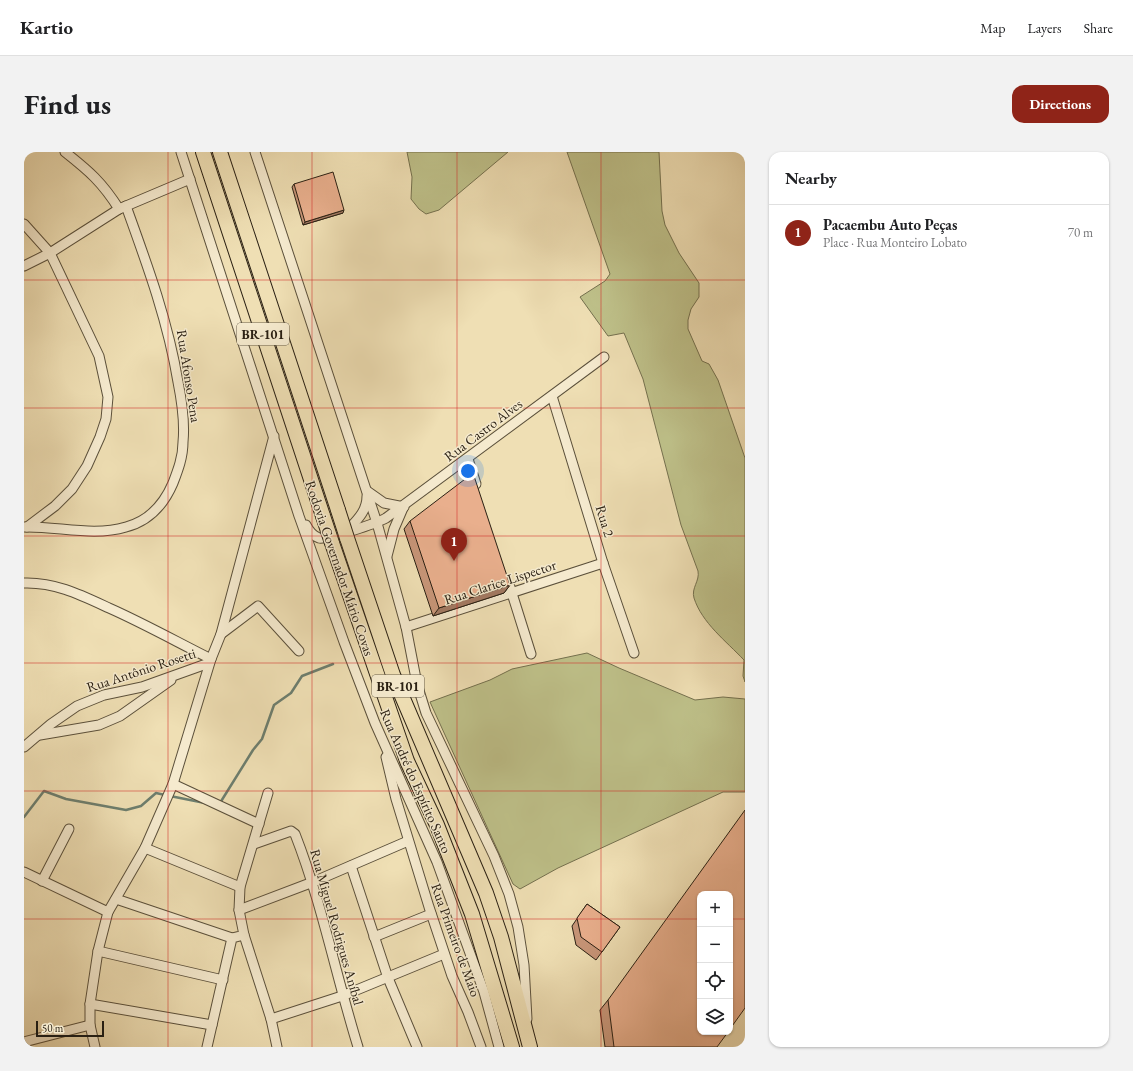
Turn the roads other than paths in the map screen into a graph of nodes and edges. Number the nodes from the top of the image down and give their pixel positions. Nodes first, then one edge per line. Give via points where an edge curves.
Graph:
1 (64, 152) edge
2 (181, 152) edge
3 (203, 152) edge
4 (220, 152) edge
5 (255, 152) edge
6 (190, 179) junction
7 (122, 207) junction
8 (24, 224) edge
9 (50, 253) junction
10 (24, 266) edge
11 (604, 357) dead end
12 (552, 396) junction
13 (274, 436) junction
14 (468, 459) junction
15 (367, 491) junction
16 (480, 496) edge
17 (404, 507) junction
18 (300, 516) junction
19 (377, 523) junction
20 (26, 527) edge
21 (347, 535) junction
22 (387, 559) junction
23 (603, 563) junction
24 (507, 578) edge
25 (24, 583) edge
26 (512, 593) junction
27 (406, 627) junction
28 (221, 634) junction
29 (299, 651) dead end
30 (634, 653) dead end
31 (531, 654) dead end
32 (210, 661) junction
33 (176, 676) junction
34 (142, 687) junction
35 (148, 698) junction
36 (64, 716) junction
37 (67, 730) junction
38 (35, 737) junction
39 (381, 738) junction
40 (24, 747) edge
41 (173, 784) junction
42 (268, 793) dead end
43 (259, 824) junction
44 (69, 829) dead end
45 (408, 841) junction
46 (254, 844) junction
47 (145, 848) junction
48 (351, 866) junction
49 (24, 872) edge
50 (42, 881) junction
51 (313, 882) junction
52 (240, 887) junction
53 (116, 899) junction
54 (239, 910) junction
55 (108, 912) junction
56 (431, 914) junction
57 (244, 935) junction
58 (374, 937) junction
59 (232, 938) junction
60 (98, 951) junction
61 (444, 954) junction
62 (388, 978) junction
63 (223, 980) junction
64 (342, 996) junction
65 (90, 1004) junction
66 (271, 1019) junction
67 (90, 1025) junction
68 (212, 1025) junction
69 (496, 1033) junction
70 (24, 1042) edge
71 (529, 1045) edge
72 (95, 1047) edge
73 (207, 1047) edge
74 (277, 1047) edge
75 (358, 1047) edge
76 (418, 1047) edge
77 (481, 1047) edge
78 (494, 1047) edge
79 (499, 1047) edge
80 (512, 1047) edge

1 - 7 street, Rua Afonso Pena via 94,175
2 - 6 street, Rua André do Espírito Santo
3 - 80 highway, Rodovia Governador Mário Covas / BR-101, bridge via 322,516 407,761 437,825 472,914
4 - 21 highway, Rodovia Governador Mário Covas / BR-101, bridge
5 - 15 street, Rodovia Governador Mário Covas
6 - 7 street
6 - 13 street, Rua André do Espírito Santo
7 - 9 street
7 - 20 street, Rua Afonso Pena via 148,266 168,330 184,421 182,456 167,496 145,519 127,527 106,530 71,531
8 - 9 street
9 - 10 street
9 - 20 street via 99,356 108,397 106,419 87,466 72,489 55,506
11 - 12 street, Rua Castro Alves
12 - 14 street, Rua Castro Alves
12 - 23 street, Rua 2
13 - 18 street, Rua André do Espírito Santo
13 - 28 street
14 - 16 street
14 - 17 street, Rua Castro Alves
15 - 17 street via 384,503
15 - 19 street, Rodovia Governador Mário Covas
15 - 21 street via 365,510
17 - 19 street, Rua Castro Alves
17 - 22 street via 394,529
18 - 21 street, Rua Castro Alves via 318,538
18 - 39 street, Rua André do Espírito Santo
19 - 21 street, Rua Castro Alves
19 - 22 street, Rodovia Governador Mário Covas
21 - 71 highway, Rodovia Governador Mário Covas / BR-101 via 393,675 486,893 501,937
22 - 27 street, Rodovia Governador Mário Covas
23 - 26 street, Rua Clarice Lispector
23 - 30 street, Rua 2
24 - 26 street
25 - 32 street via 57,586 82,595 135,620
26 - 27 street, Rua Clarice Lispector
26 - 31 street
27 - 71 street, Rodovia Governador Mário Covas via 426,713 494,856 509,894 524,965
28 - 29 street via 258,606
28 - 32 street
32 - 33 street, Rua Antônio Rosetti
32 - 41 street
33 - 34 street, Rua Antônio Rosetti
33 - 35 street
34 - 35 street
34 - 36 street, Rua Antônio Rosetti via 104,695 78,706
35 - 37 street via 120,716 99,725
36 - 37 street
36 - 38 street, Rua Antônio Rosetti
37 - 38 street
38 - 40 street, Rua Antônio Rosetti
39 - 45 street, Rua Primeiro de Maio
39 - 69 street, Rua André do Espírito Santo via 437,862 478,973
41 - 43 street
41 - 47 street
42 - 43 street
43 - 46 street
44 - 50 street
45 - 48 street
45 - 56 street, Rua Primeiro de Maio
46 - 51 street, Rua Miguel Rodrigues Aníbal via 293,832
46 - 52 street
47 - 52 street
47 - 53 street
48 - 51 street
48 - 58 street
49 - 50 street
50 - 55 street
51 - 54 street
51 - 64 street, Rua Miguel Rodrigues Aníbal
52 - 54 street
53 - 55 street
53 - 59 street
54 - 57 street
55 - 60 street
56 - 58 street
56 - 61 street, Rua Primeiro de Maio
57 - 59 street
57 - 66 street
58 - 62 street
59 - 63 street
60 - 63 street
60 - 65 street
61 - 62 street
61 - 77 street, Rua Primeiro de Maio
62 - 64 street
62 - 76 street
63 - 68 street
64 - 66 street
64 - 75 street, Rua Miguel Rodrigues Aníbal
65 - 67 street
65 - 68 street
66 - 74 street
67 - 70 street
67 - 72 street
68 - 73 street
69 - 78 street
69 - 79 street, Rua André do Espírito Santo

